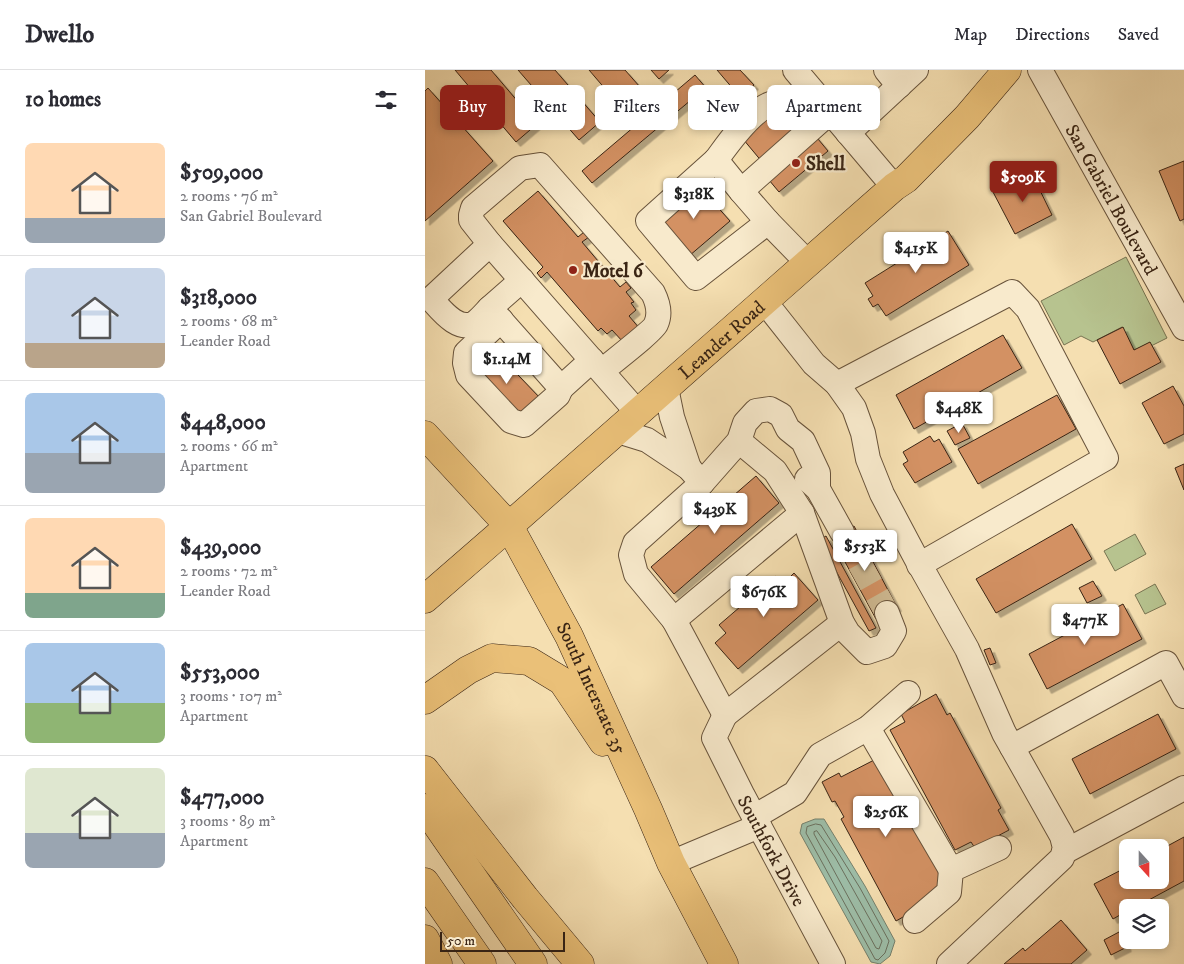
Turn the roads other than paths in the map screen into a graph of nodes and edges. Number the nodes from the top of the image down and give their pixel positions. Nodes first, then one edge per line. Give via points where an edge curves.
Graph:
1 (795, 70) edge
2 (917, 70) edge
3 (1007, 70) edge
4 (1040, 70) edge
5 (892, 78) edge
6 (808, 85) edge
7 (767, 106) edge
8 (809, 130) edge
9 (846, 130) edge
10 (849, 133) junction
11 (716, 160) junction
12 (894, 187) junction
13 (741, 191) junction
14 (767, 222) junction
15 (490, 244) junction
16 (808, 263) junction
17 (522, 280) junction
18 (765, 302) junction
19 (495, 314) junction
20 (1184, 328) edge
21 (597, 366) junction
22 (837, 384) junction
23 (561, 388) junction
24 (666, 388) junction
25 (638, 413) junction
26 (618, 431) junction
27 (425, 434) edge
28 (739, 441) junction
29 (696, 475) junction
30 (802, 513) junction
31 (509, 526) junction
32 (842, 532) tunnel mouth
33 (919, 565) junction
34 (425, 599) edge
35 (887, 613) tunnel mouth
36 (674, 620) junction
37 (842, 623) junction
38 (908, 693) dead end
39 (1184, 696) edge
40 (425, 700) edge
41 (725, 715) junction
42 (868, 728) junction
43 (1012, 747) junction
44 (425, 770) edge
45 (1184, 788) edge
46 (425, 808) edge
47 (648, 809) junction
48 (757, 821) junction
49 (999, 848) dead end
50 (1064, 852) junction
51 (671, 863) junction
52 (951, 870) junction
53 (425, 882) edge
54 (915, 921) dead end
55 (425, 939) edge
56 (438, 964) edge
57 (482, 964) edge
58 (533, 964) edge
59 (580, 964) edge
60 (724, 964) edge
61 (833, 964) edge
62 (949, 964) edge

1 - 6 street
2 - 5 street
3 - 12 main road, Leander Road via 967,117 906,179
4 - 20 street, San Gabriel Boulevard
5 - 10 street
7 - 11 street via 740,128
8 - 13 street
9 - 10 street
10 - 12 street
11 - 13 street
11 - 14 street via 648,221 696,278
12 - 16 main road, Leander Road
13 - 14 street
14 - 16 street
15 - 17 street
15 - 19 street via 431,299 448,317 467,326
15 - 21 street via 471,220 473,208 519,168 540,164 653,293 657,302 656,325
16 - 18 main road, Leander Road
17 - 19 street
17 - 21 street
18 - 22 street via 814,364
18 - 24 main road, Leander Road
19 - 23 street
19 - 23 street via 466,354 468,375 511,421 524,425 558,395
21 - 23 street
21 - 25 street
22 - 33 street via 854,408 882,494
22 - 33 street via 1012,292 1028,309 1106,458
24 - 25 main road, Leander Road
24 - 29 street via 672,417
25 - 26 main road, Leander Road
26 - 29 street via 647,440
26 - 31 main road, Leander Road
27 - 31 main road, South Interstate 35
28 - 29 street
28 - 30 street via 775,471
28 - 32 street via 745,423 756,411 770,409 781,415 788,429 803,441 818,472 819,489
29 - 36 street via 635,543 631,555 635,574
30 - 36 street
30 - 37 street
31 - 34 main road, Leander Road
31 - 47 main road, South Interstate 35 via 569,636
33 - 43 street via 967,649
35 - 37 street via 894,631 885,646 867,652
36 - 41 street
37 - 41 street
38 - 42 street
39 - 43 street via 1166,664
40 - 47 main road via 468,670 492,658 529,661 562,680
41 - 48 street, Southfork Drive via 714,738
42 - 48 street via 820,755 795,793
42 - 52 street
43 - 50 street via 1062,836
44 - 59 main road
45 - 50 street
46 - 58 main road
47 - 51 main road, South Interstate 35
48 - 51 street
48 - 61 street, Southfork Drive
49 - 52 street
50 - 62 street via 1062,858
51 - 60 main road, South Interstate 35
52 - 54 street via 949,892
53 - 57 main road
55 - 56 main road

